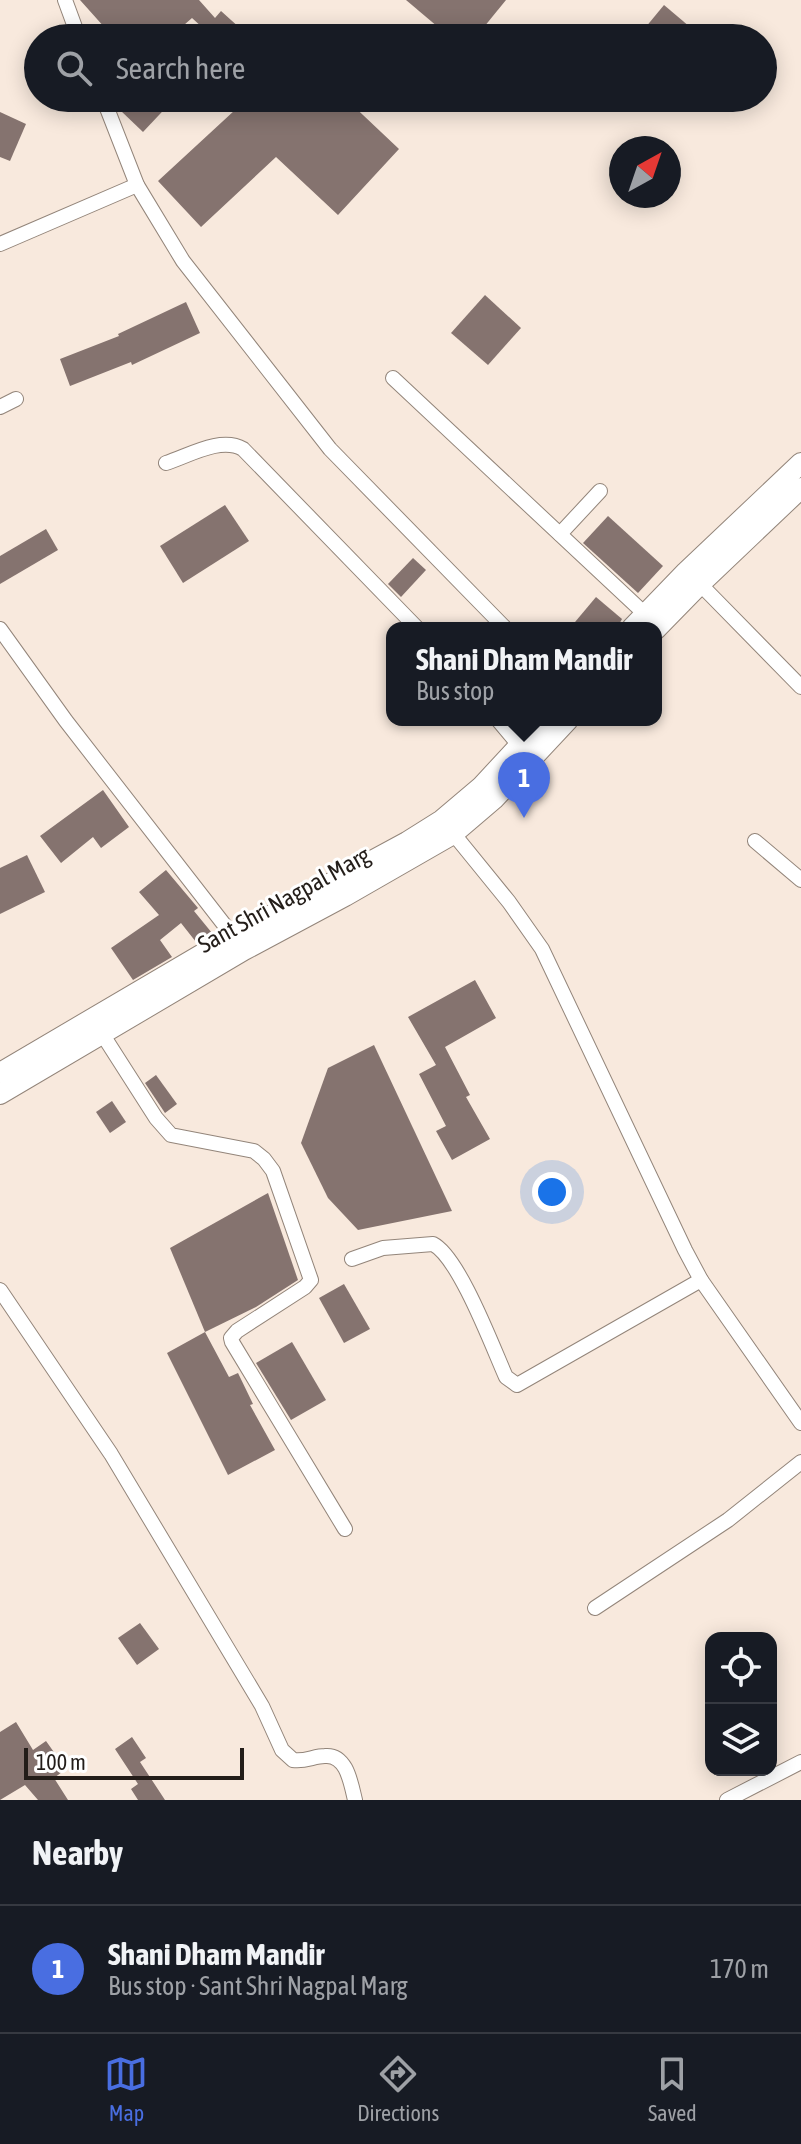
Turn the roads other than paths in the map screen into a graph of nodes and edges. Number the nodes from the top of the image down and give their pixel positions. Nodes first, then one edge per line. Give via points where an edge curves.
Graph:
1 (65, 0) edge
2 (74, 24) edge
3 (108, 112) edge
4 (137, 185) junction
5 (0, 244) edge
6 (393, 378) dead end
7 (16, 399) dead end
8 (0, 407) edge
9 (166, 463) dead end
10 (801, 463) edge
11 (801, 488) edge
12 (600, 491) dead end
13 (560, 534) junction
14 (700, 584) junction
15 (411, 622) edge
16 (499, 622) edge
17 (642, 622) edge
18 (646, 622) edge
19 (647, 622) edge
20 (0, 629) edge
21 (801, 687) edge
22 (503, 726) edge
23 (537, 726) edge
24 (562, 726) edge
25 (519, 745) junction
26 (448, 827) junction
27 (755, 841) dead end
28 (801, 880) edge
29 (233, 936) junction
30 (101, 1032) junction
31 (0, 1073) edge
32 (0, 1094) edge
33 (352, 1259) dead end
34 (701, 1280) junction
35 (0, 1290) edge
36 (801, 1423) edge
37 (801, 1462) edge
38 (345, 1529) dead end
39 (595, 1608) dead end
40 (801, 1762) edge
41 (355, 1800) edge
42 (727, 1800) edge

1 - 2 street
3 - 4 street
4 - 5 street
4 - 16 street via 183,261 330,449
6 - 13 street
7 - 8 street
9 - 15 street via 223,444 243,449
10 - 18 main road
11 - 14 main road
12 - 13 street
13 - 17 street
14 - 19 main road
14 - 21 street
20 - 29 street
22 - 25 street
23 - 25 main road, Sant Shri Nagpal Marg
24 - 26 main road, Sant Shri Nagpal Marg via 494,799
25 - 26 main road, Sant Shri Nagpal Marg
26 - 29 main road, Sant Shri Nagpal Marg via 407,842
26 - 30 main road, Sant Shri Nagpal Marg via 406,863
26 - 34 street via 542,949
27 - 28 street
29 - 31 main road, Sant Shri Nagpal Marg
30 - 32 main road, Sant Shri Nagpal Marg
30 - 38 street via 171,1135 254,1151 273,1171 311,1280 231,1338
33 - 34 street via 383,1248 438,1246 455,1267 506,1377 517,1385
34 - 36 street
35 - 41 street via 111,1454 258,1699 282,1750 293,1760 324,1755 337,1759
37 - 39 street via 728,1520
40 - 42 street

